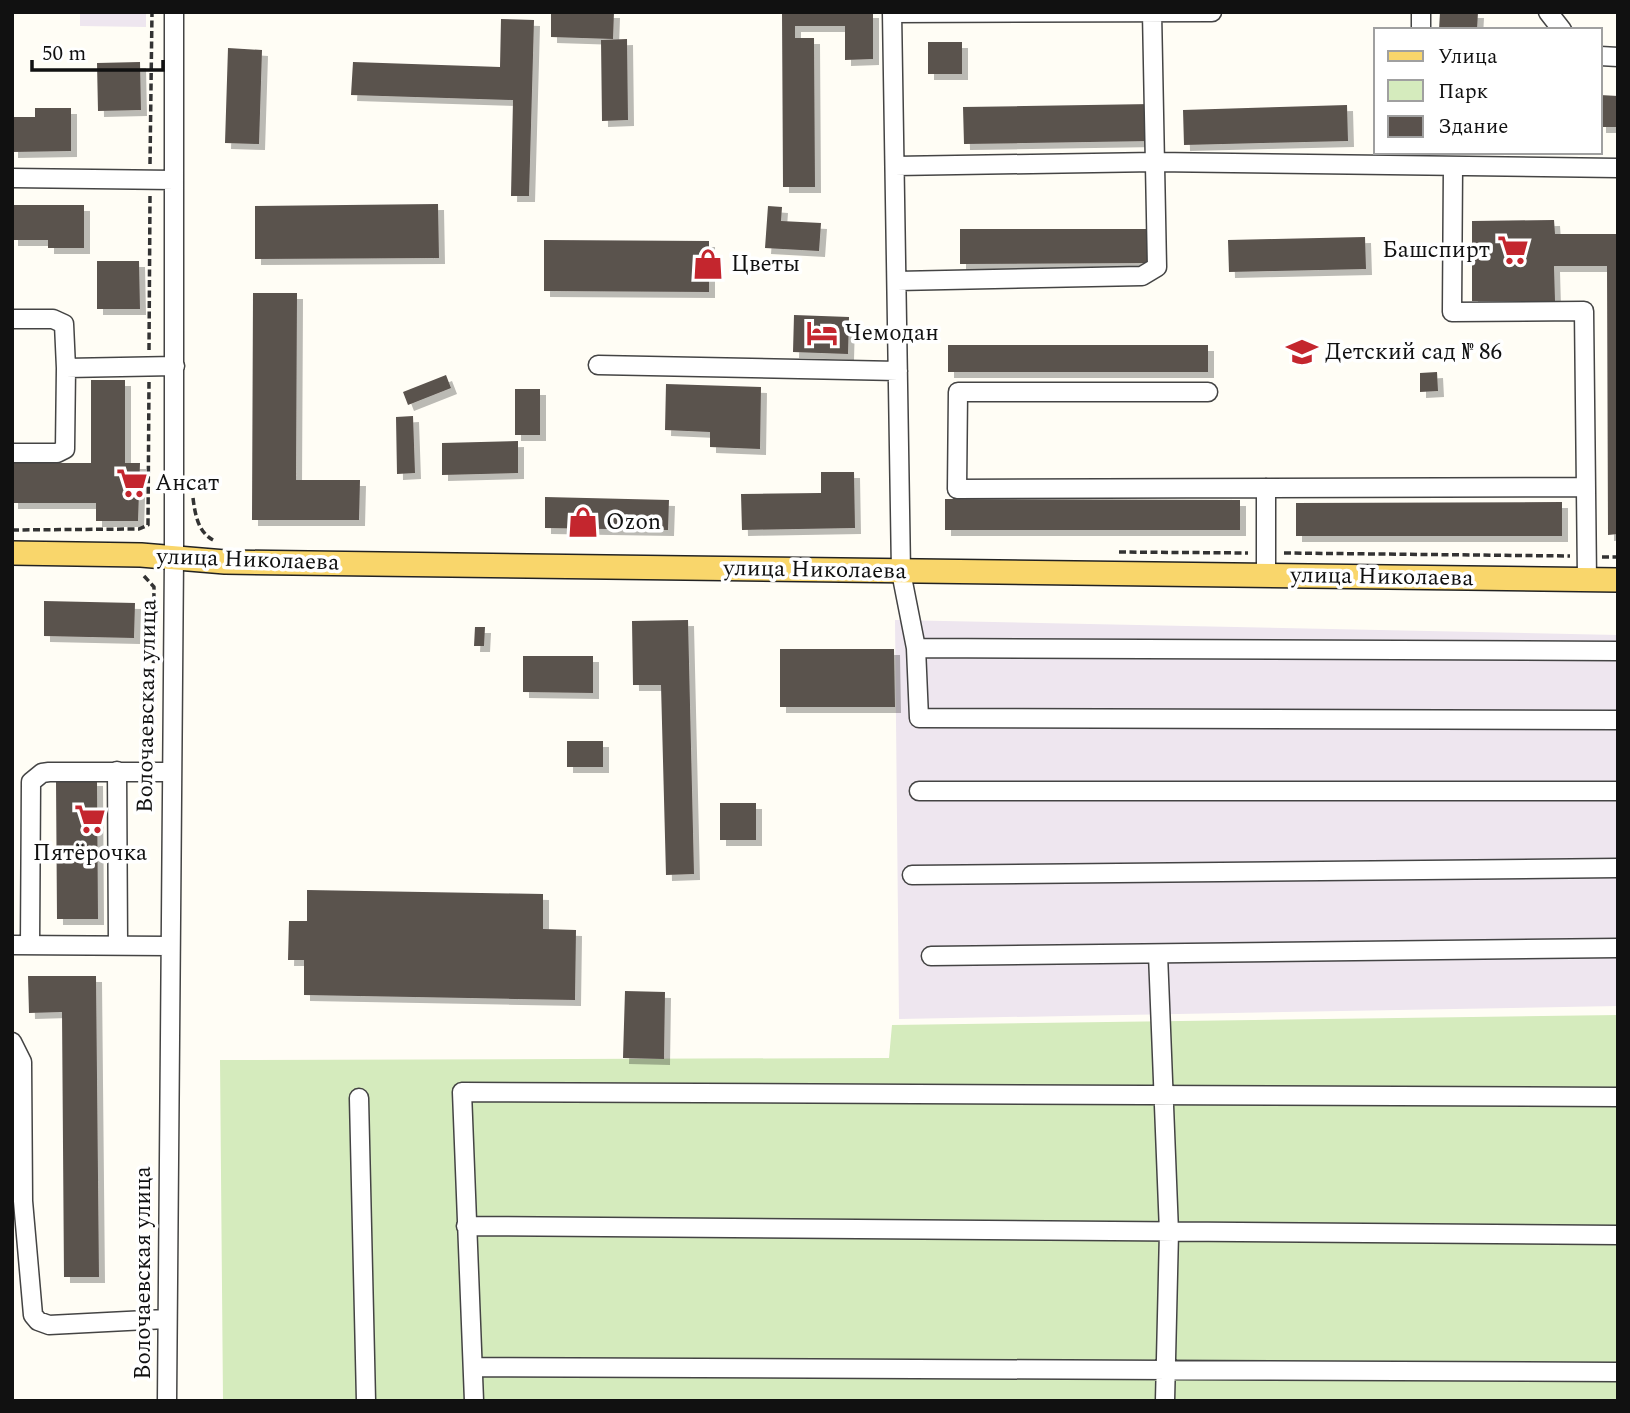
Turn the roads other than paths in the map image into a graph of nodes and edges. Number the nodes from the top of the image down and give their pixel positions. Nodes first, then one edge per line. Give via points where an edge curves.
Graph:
1 (174, 12) edge
2 (1212, 12) edge
3 (1548, 12) edge
4 (892, 13) edge
5 (944, 13) edge
6 (1152, 13) edge
7 (1560, 28) edge
8 (1422, 160) edge
9 (1155, 162) junction
10 (895, 166) junction
11 (1454, 167) junction
12 (1618, 168) edge
13 (12, 178) edge
14 (174, 180) junction
15 (897, 281) junction
16 (12, 319) edge
17 (598, 365) dead end
18 (175, 366) junction
19 (66, 368) junction
20 (898, 371) junction
21 (1208, 393) dead end
22 (12, 453) edge
23 (1586, 487) junction
24 (1266, 488) junction
25 (12, 553) edge
26 (174, 557) junction
27 (1266, 564) junction
28 (1587, 568) junction
29 (901, 572) junction
30 (1618, 580) edge
31 (916, 648) junction
32 (1618, 651) edge
33 (1618, 720) edge
34 (117, 771) junction
35 (170, 772) junction
36 (919, 791) dead end
37 (1618, 791) edge
38 (1618, 868) edge
39 (912, 875) dead end
40 (118, 944) junction
41 (21, 945) edge
42 (169, 946) junction
43 (1618, 948) edge
44 (1158, 954) junction
45 (931, 956) dead end
46 (12, 1042) edge
47 (1164, 1095) junction
48 (1618, 1097) edge
49 (359, 1098) dead end
50 (466, 1226) junction
51 (1169, 1232) junction
52 (1618, 1235) edge
53 (166, 1319) junction
54 (473, 1367) junction
55 (1166, 1370) junction
56 (1618, 1372) edge
57 (167, 1401) edge
58 (366, 1401) edge
59 (474, 1401) edge
60 (1165, 1401) edge

1 - 14 street, Волочаевская улица
2 - 6 street
3 - 7 street
4 - 5 street
4 - 10 street
5 - 6 street
6 - 9 street
8 - 9 street
8 - 11 street
9 - 10 street
9 - 15 street via 1157,267 1148,275
10 - 15 street
11 - 12 street
11 - 23 street via 1452,312 1584,311
13 - 14 street
14 - 18 street, Волочаевская улица
15 - 20 street
16 - 19 street via 53,319 64,324
17 - 20 street
18 - 19 street
18 - 26 street, Волочаевская улица
19 - 22 street via 64,451
20 - 29 street
21 - 24 street via 958,392 957,489
23 - 24 street
23 - 28 street
24 - 27 street
25 - 26 main road, улица Николаева
26 - 29 main road, улица Николаева via 225,562
26 - 35 street, Волочаевская улица
27 - 28 main road, улица Николаева
27 - 29 main road, улица Николаева
28 - 30 main road, улица Николаева
29 - 31 street
31 - 32 street
31 - 33 street via 919,718
34 - 35 street
34 - 40 street
34 - 41 street via 49,772 32,782
35 - 42 street, Волочаевская улица
36 - 37 street
38 - 39 street
40 - 41 street
40 - 42 street
42 - 53 street, Волочаевская улица
43 - 44 street
44 - 45 street
44 - 47 street
46 - 53 street via 22,1062 23,1201 33,1315 49,1325
47 - 48 street
47 - 50 street via 462,1091
47 - 51 street
49 - 58 street
50 - 51 street
50 - 54 street
51 - 52 street
51 - 55 street
53 - 57 street, Волочаевская улица
54 - 55 street
54 - 59 street
55 - 56 street
55 - 60 street

